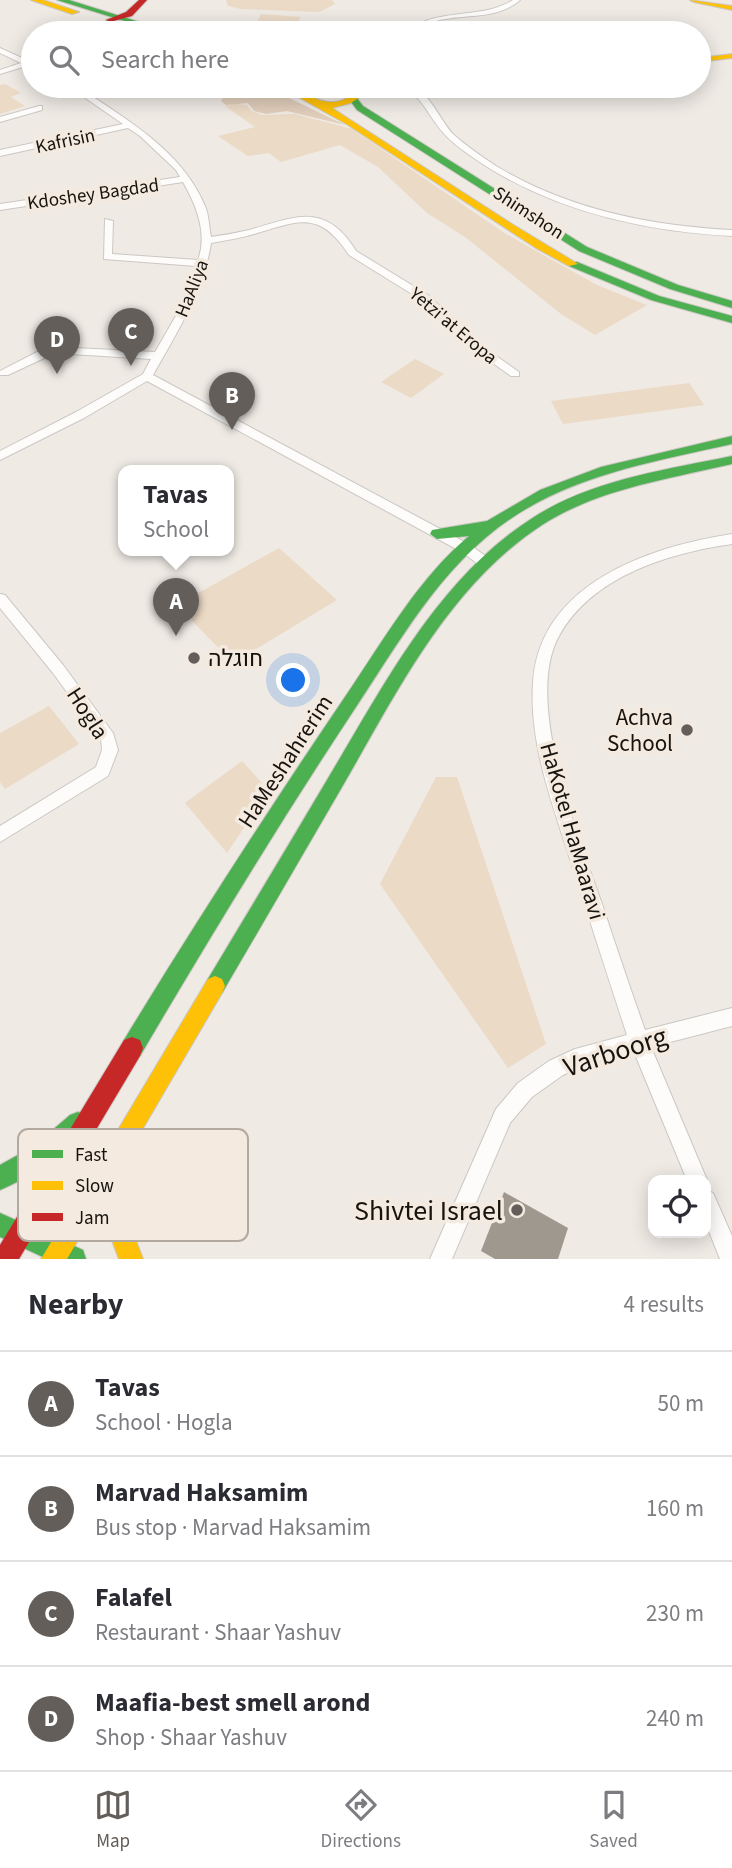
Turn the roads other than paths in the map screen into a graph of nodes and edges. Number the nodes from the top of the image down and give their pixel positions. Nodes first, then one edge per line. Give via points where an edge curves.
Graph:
1 (35, 0) edge
2 (61, 0) edge
3 (517, 0) edge
4 (694, 0) edge
5 (139, 3) edge
6 (732, 8) edge
7 (112, 18) junction
8 (118, 21) edge
9 (124, 21) edge
10 (429, 21) edge
11 (0, 50) edge
12 (732, 56) edge
13 (711, 59) edge
14 (21, 60) edge
15 (21, 67) edge
16 (0, 72) edge
17 (90, 98) edge
18 (307, 98) edge
19 (312, 98) edge
20 (345, 98) edge
21 (353, 98) edge
22 (429, 98) edge
23 (313, 101) junction
24 (39, 108) dead end
25 (0, 120) edge
26 (130, 125) junction
27 (0, 153) edge
28 (186, 179) junction
29 (0, 206) edge
30 (108, 221) dead end
31 (732, 233) edge
32 (207, 241) junction
33 (202, 263) junction
34 (732, 305) edge
35 (732, 320) edge
36 (160, 356) junction
37 (4, 373) dead end
38 (515, 374) dead end
39 (147, 376) junction
40 (732, 440) edge
41 (0, 456) edge
42 (732, 460) edge
43 (490, 526) junction
44 (437, 534) junction
45 (732, 538) edge
46 (465, 548) junction
47 (486, 563) junction
48 (0, 599) edge
49 (0, 835) edge
50 (732, 1017) edge
51 (639, 1041) junction
52 (100, 1102) junction
53 (72, 1129) edge
54 (84, 1129) edge
55 (128, 1129) edge
56 (18, 1170) edge
57 (696, 1175) edge
58 (0, 1178) edge
59 (711, 1212) edge
60 (0, 1225) edge
61 (18, 1235) edge
62 (18, 1238) edge
63 (28, 1241) edge
64 (122, 1241) edge
65 (55, 1255) edge
66 (5, 1259) edge
67 (74, 1259) edge
68 (131, 1259) edge
69 (441, 1259) edge
70 (731, 1259) edge

1 - 7 main road
2 - 7 main road
3 - 10 street via 497,10
4 - 6 main road
5 - 7 main road
7 - 8 main road
7 - 9 main road
11 - 14 street
12 - 13 main road
15 - 16 street
17 - 26 street, HaAliya
18 - 23 main road, Shimshon
19 - 23 main road
20 - 23 main road via 339,104
21 - 34 main road, Shimshon via 360,108 556,235 631,271
22 - 31 street via 430,111 452,137 484,162 526,184 626,221 681,231
23 - 35 main road, Shimshon via 377,136 535,243 574,264 661,300
24 - 25 street, Kafrisin
26 - 27 street, Kafrisin
26 - 28 street, HaAliya via 156,144
28 - 29 street, Kdoshey Bagdad
28 - 32 street, HaAliya via 201,207
30 - 33 street via 107,257
32 - 33 street, HaAliya
32 - 38 street, Yetzi'at Eropa via 297,218 315,219 352,253 425,297 481,350
33 - 36 street, HaAliya
36 - 37 street via 55,350
36 - 39 street, HaAliya
39 - 41 street, HaAliya
39 - 44 street
40 - 43 main road, HaMeshahrerim via 579,478
42 - 47 main road via 595,494 544,519
43 - 44 main road
43 - 46 main road, HaMeshahrerim
44 - 46 street
45 - 51 street, HaKotel HaMaaravi via 673,550 600,584 554,631 541,668 546,747 559,801
46 - 47 street
46 - 52 main road, HaMeshahrerim via 427,593 289,792
47 - 55 main road via 409,659
48 - 49 street, Hogla via 108,737 110,750 102,771
50 - 51 street, Varboorg
51 - 57 street, HaKotel HaMaaravi
51 - 69 street, Varboorg via 582,1056 525,1090 503,1116
52 - 53 main road
52 - 54 main road, HaMeshahrerim
56 - 58 main road
59 - 70 street
60 - 61 main road
62 - 66 main road, HaMeshahrerim
63 - 65 main road
64 - 68 main road
65 - 67 main road

